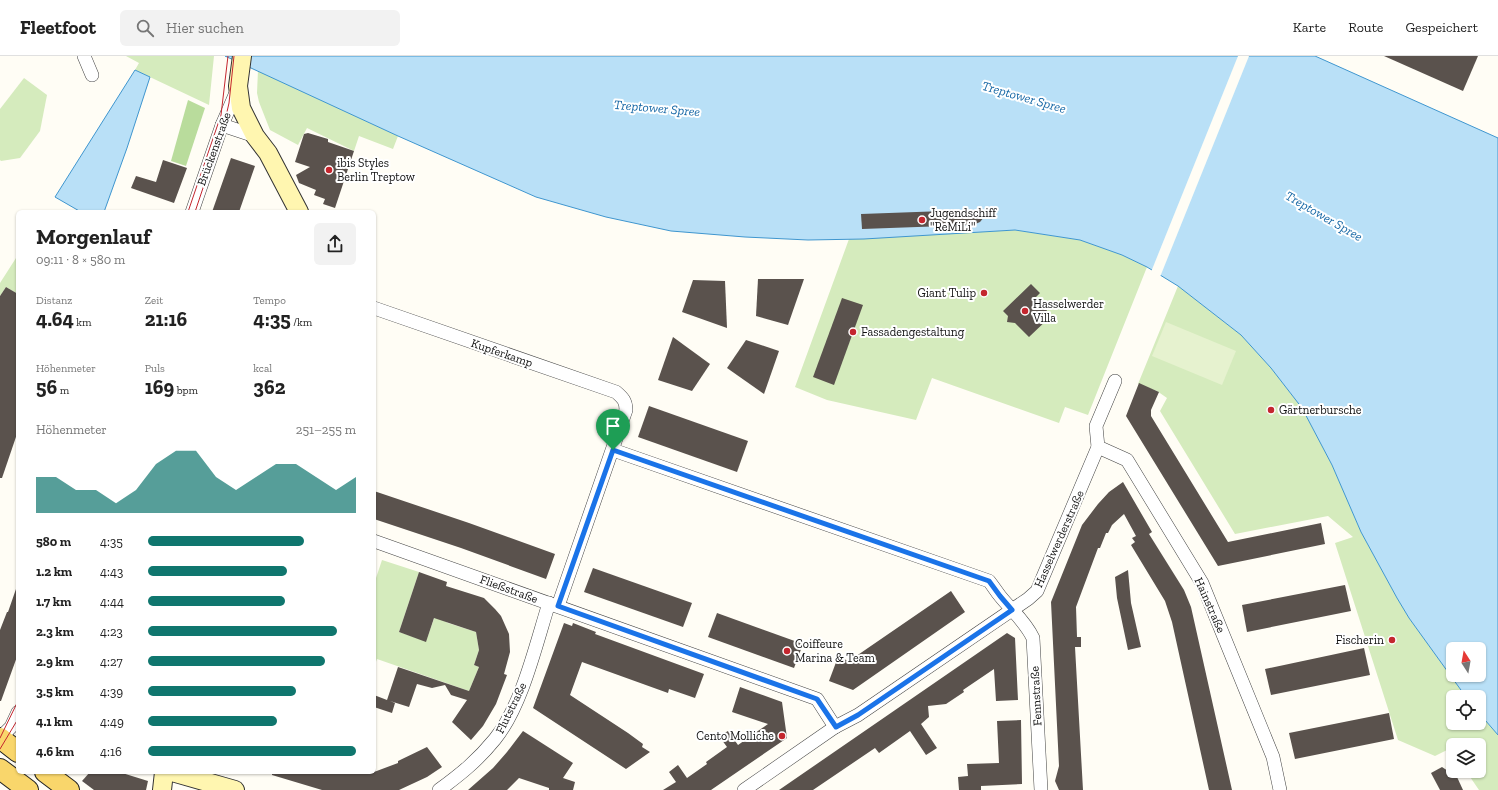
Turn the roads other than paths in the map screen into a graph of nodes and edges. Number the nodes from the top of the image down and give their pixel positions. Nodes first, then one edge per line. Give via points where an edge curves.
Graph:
1 (84, 56) edge
2 (241, 60) edge
3 (92, 75) dead end
4 (238, 86) junction
5 (222, 125) junction
6 (255, 136) junction
7 (193, 210) edge
8 (298, 210) edge
9 (376, 309) edge
10 (1115, 381) dead end
11 (626, 403) joint
12 (1098, 447) junction
13 (613, 450) junction
14 (376, 542) edge
15 (553, 605) junction
16 (1012, 610) junction
17 (16, 717) edge
18 (836, 727) junction
19 (0, 738) edge
20 (16, 750) edge
21 (0, 769) edge
22 (48, 774) edge
23 (164, 774) edge
24 (179, 774) edge
25 (28, 790) edge
26 (69, 790) edge
27 (162, 790) edge
28 (234, 790) edge
29 (439, 790) edge
30 (744, 790) edge
31 (1041, 790) edge
32 (1280, 790) edge

1 - 3 street
2 - 4 main road
4 - 5 street, Brückenstraße
4 - 6 main road via 241,108
5 - 6 street
5 - 7 street, Brückenstraße
6 - 8 main road via 268,153
9 - 11 street, Kupferkamp via 616,392
10 - 12 street, Hasselwerderstraße via 1096,426
11 - 13 street, Flutstraße
12 - 16 street, Hasselwerderstraße via 1037,591
12 - 32 street, Hainstraße via 1127,460 1202,583 1273,757
13 - 15 street, Flutstraße
13 - 16 street, Fennstraße via 989,581
14 - 15 street, Fließstraße
15 - 18 street, Fließstraße via 817,699
15 - 29 street, Flutstraße via 524,683 510,715 496,738 473,764
16 - 18 street, Hasselwerderstraße via 858,715
16 - 31 street, Fennstraße via 1033,638
17 - 19 street via 11,728
18 - 30 street, Hasselwerderstraße
19 - 20 main road
21 - 25 main road
22 - 26 main road
23 - 27 main road
24 - 28 main road

